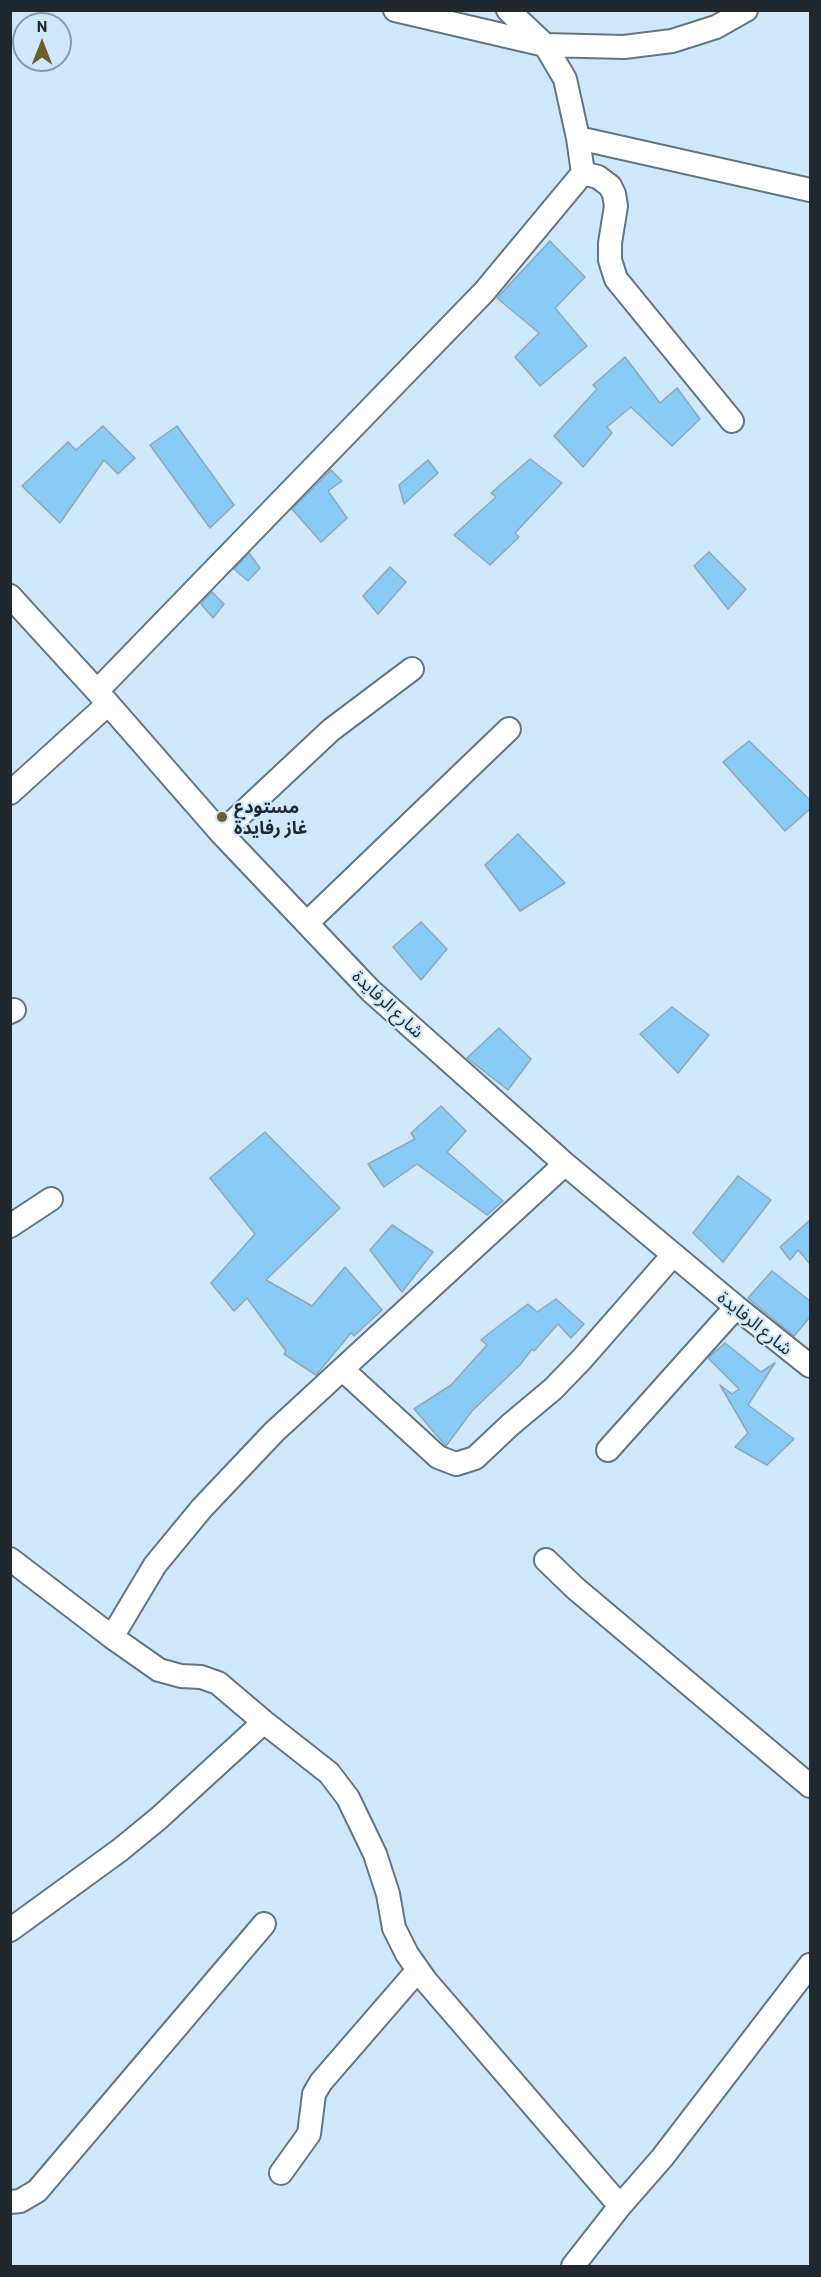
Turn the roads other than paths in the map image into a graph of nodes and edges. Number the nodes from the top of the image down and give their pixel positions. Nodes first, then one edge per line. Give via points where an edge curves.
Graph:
1 (395, 10) edge
2 (508, 10) edge
3 (746, 10) edge
4 (545, 45) junction
5 (578, 138) junction
6 (583, 173) junction
7 (810, 190) edge
8 (732, 421) dead end
9 (10, 597) edge
10 (412, 669) dead end
11 (102, 698) junction
12 (509, 729) dead end
13 (10, 793) edge
14 (221, 833) junction
15 (307, 923) junction
16 (565, 1164) junction
17 (51, 1199) dead end
18 (10, 1226) edge
19 (673, 1255) junction
20 (736, 1307) junction
21 (806, 1355) edge
22 (343, 1370) junction
23 (608, 1450) dead end
24 (546, 1560) dead end
25 (13, 1567) edge
26 (112, 1637) junction
27 (264, 1722) junction
28 (810, 1786) edge
29 (264, 1924) dead end
30 (10, 1930) edge
31 (810, 1965) edge
32 (418, 1970) junction
33 (281, 2173) dead end
34 (10, 2202) edge
35 (620, 2206) junction
36 (573, 2266) edge

1 - 4 street
2 - 4 street
3 - 4 street via 716,27 672,40 624,47
4 - 5 street via 565,79
5 - 6 street
5 - 7 street
6 - 8 street via 598,177 614,195 616,206 609,243 616,279
6 - 11 street via 484,292
9 - 11 street, شارع الرفايدة
10 - 14 street via 331,730
11 - 13 street
11 - 14 street, شارع الرفايدة
12 - 15 street
14 - 15 street, شارع الرفايدة
15 - 16 street, شارع الرفايدة via 371,991
16 - 19 street, شارع الرفايدة
16 - 22 street
17 - 18 street
19 - 20 street, شارع الرفايدة
19 - 22 street via 553,1389 476,1458 456,1464 438,1456
20 - 21 street, شارع الرفايدة
20 - 23 street
22 - 26 street via 274,1431 202,1508 155,1565
24 - 28 street
25 - 26 street
26 - 27 street via 159,1670 218,1683
27 - 30 street via 120,1850
27 - 32 street via 329,1773 348,1798 375,1854 394,1928
29 - 34 street via 37,2190 20,2201
31 - 35 street via 662,2158
32 - 33 street via 321,2082 314,2094 309,2134
32 - 35 street
35 - 36 street

